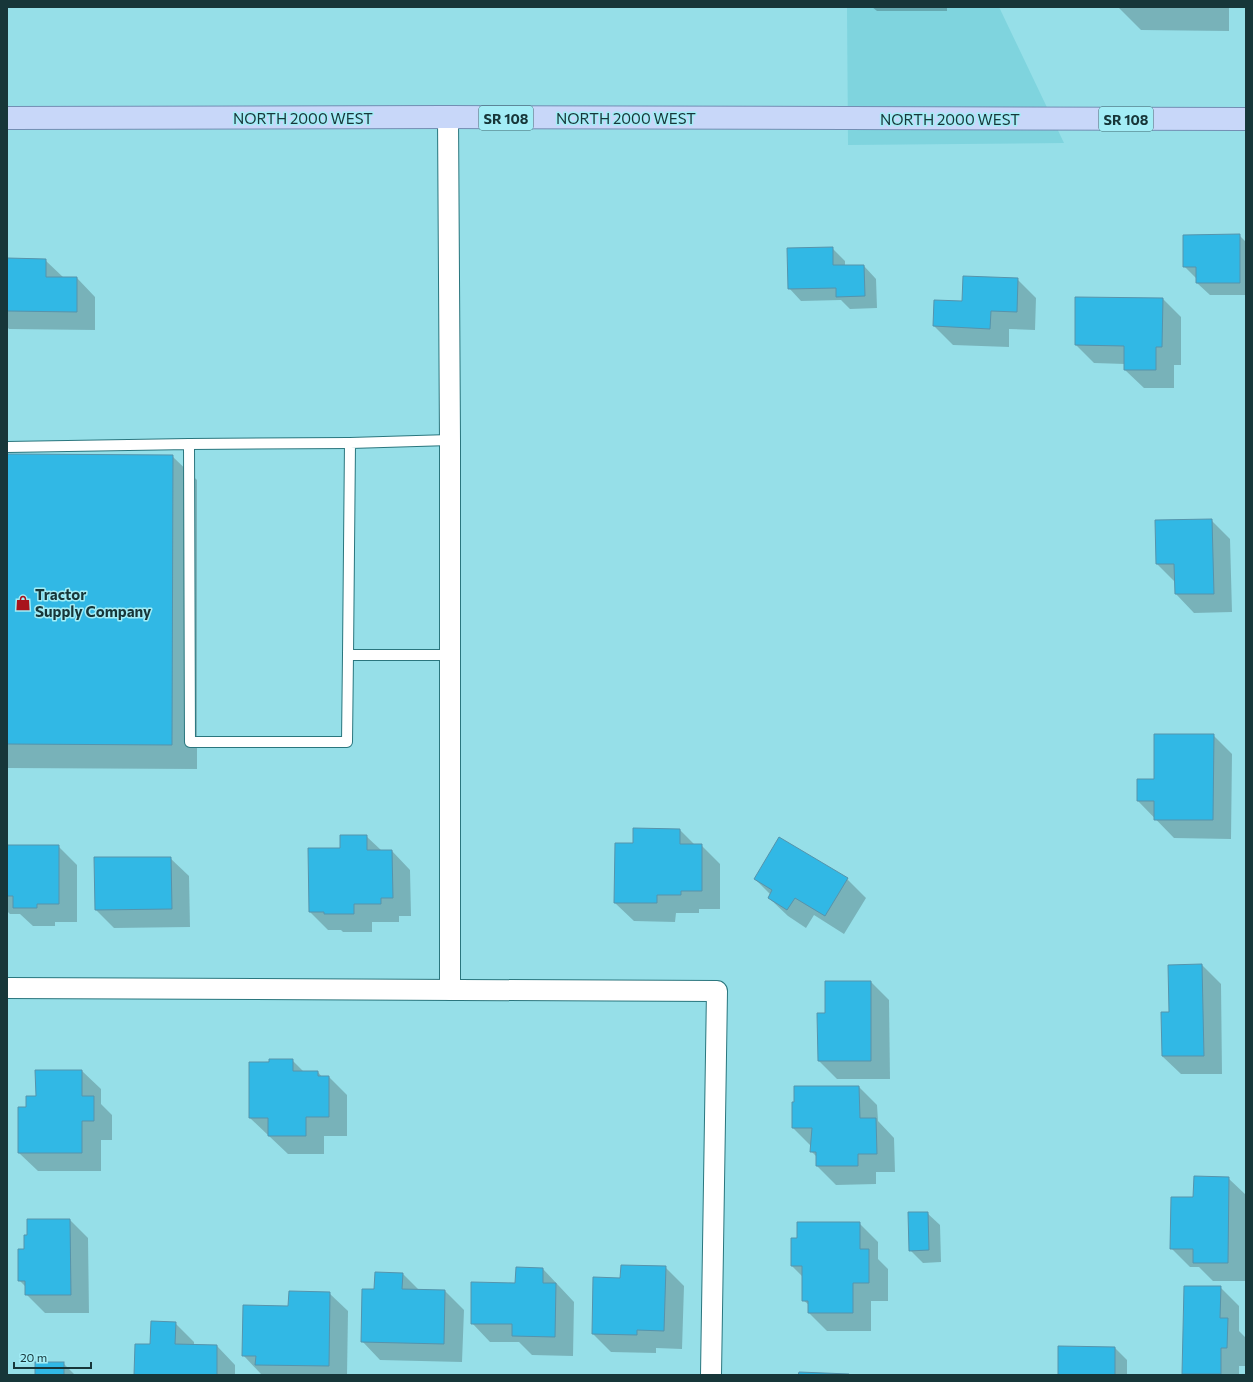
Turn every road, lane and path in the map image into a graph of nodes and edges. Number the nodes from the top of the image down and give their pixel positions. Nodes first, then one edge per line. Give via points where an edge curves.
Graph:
1 (448, 117) junction
2 (7, 118) edge
3 (1246, 119) edge
4 (450, 440) junction
5 (350, 443) junction
6 (189, 444) junction
7 (7, 447) edge
8 (348, 655) junction
9 (450, 655) junction
10 (7, 988) edge
11 (450, 990) junction
12 (711, 1375) edge

1 - 2 main road, NORTH 2000 WEST / SR 108
1 - 3 main road, NORTH 2000 WEST / SR 108
1 - 4 street
4 - 5 lane
4 - 9 street
5 - 6 lane
5 - 8 lane
6 - 7 lane
6 - 8 lane via 190,742 347,742
8 - 9 lane
9 - 11 street
10 - 11 street
11 - 12 street via 717,991

